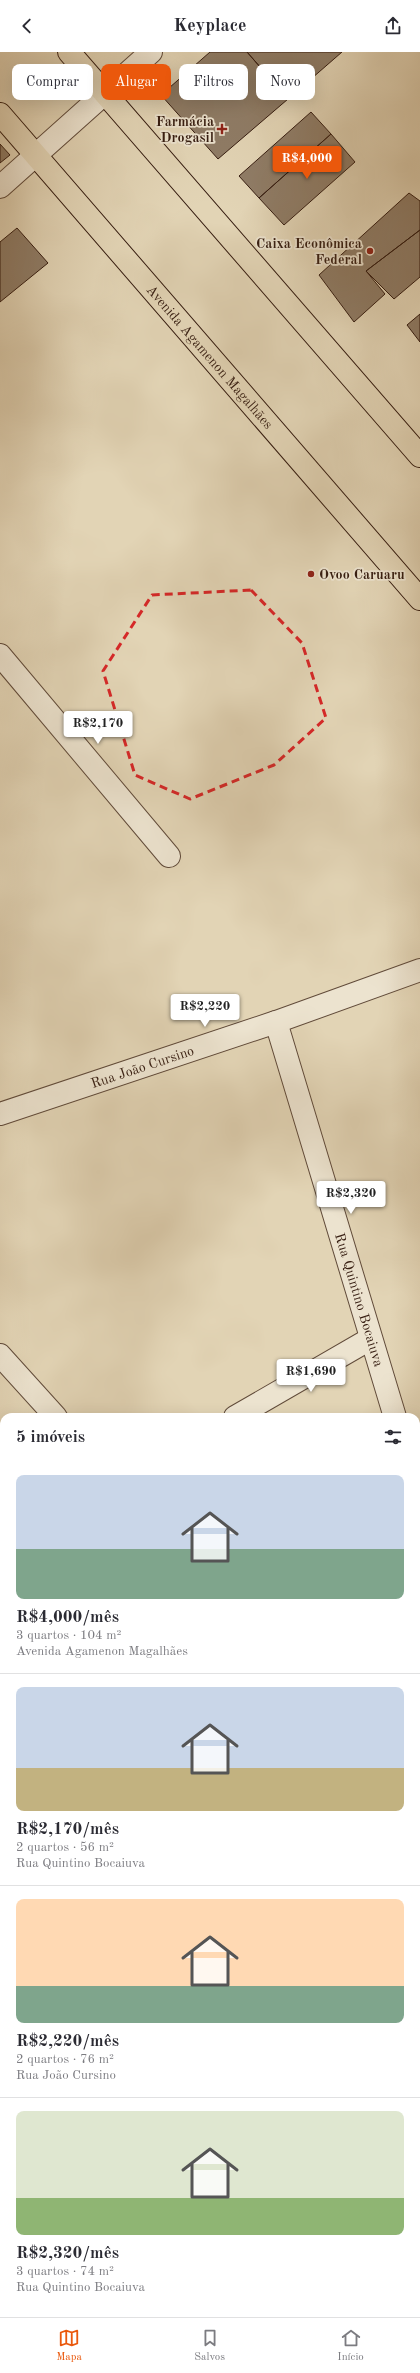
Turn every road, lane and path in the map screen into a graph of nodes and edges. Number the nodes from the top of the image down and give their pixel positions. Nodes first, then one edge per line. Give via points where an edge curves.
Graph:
1 (69, 52) edge
2 (151, 52) edge
3 (137, 64) edge
4 (101, 88) edge
5 (101, 96) edge
6 (112, 100) edge
7 (0, 114) edge
8 (35, 154) junction
9 (0, 187) edge
10 (420, 456) edge
11 (420, 599) edge
12 (0, 655) edge
13 (169, 856) dead end
14 (420, 970) edge
15 (276, 1022) junction
16 (0, 1114) edge
17 (370, 1339) junction
18 (0, 1355) edge
19 (52, 1413) edge
20 (242, 1413) edge
21 (394, 1413) edge

1 - 4 main road
2 - 3 street
5 - 8 street
6 - 10 main road
7 - 8 main road, Avenida Agamenon Magalhães
8 - 9 street
8 - 11 main road, Avenida Agamenon Magalhães
12 - 13 street
14 - 15 street, Rua João Cursino
15 - 16 street, Rua João Cursino
15 - 17 street, Rua Quintino Bocaiuva
17 - 20 street
17 - 21 street, Rua Quintino Bocaiuva
18 - 19 street

